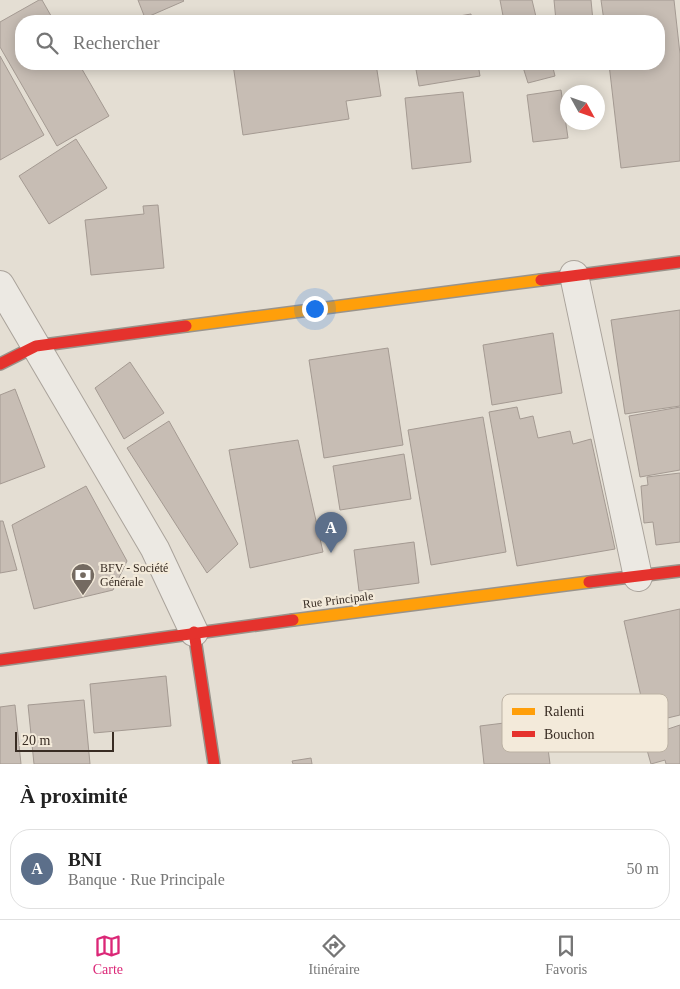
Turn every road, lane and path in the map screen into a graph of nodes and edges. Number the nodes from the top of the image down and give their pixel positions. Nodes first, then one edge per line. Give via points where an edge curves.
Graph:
1 (680, 262) edge
2 (574, 275) junction
3 (0, 285) edge
4 (36, 346) junction
5 (0, 364) edge
6 (680, 571) edge
7 (638, 577) junction
8 (194, 632) junction
9 (0, 660) edge
10 (214, 764) edge

1 - 2 street
2 - 4 street
2 - 7 street
3 - 4 street
4 - 5 street
4 - 8 street via 155,549
6 - 7 street, Rue Principale
7 - 8 street, Rue Principale
8 - 9 street, Rue Principale
8 - 10 street

